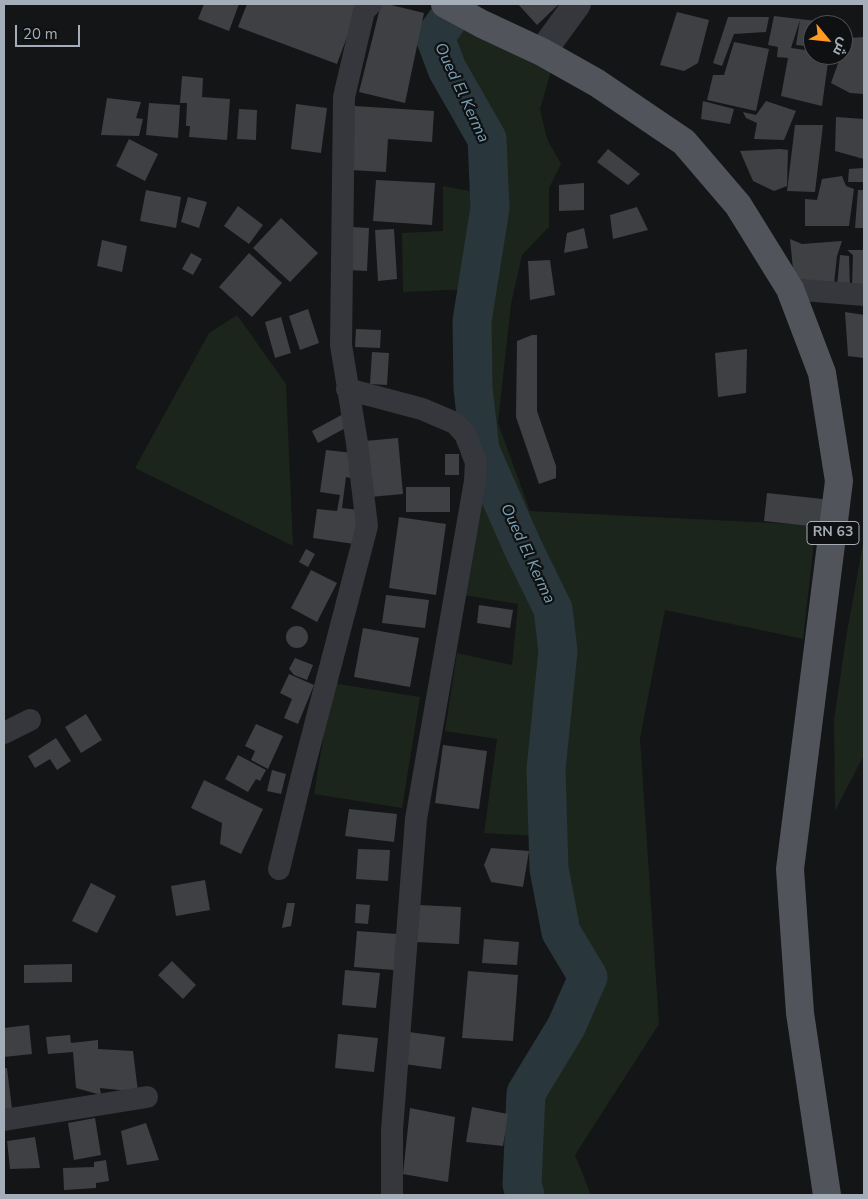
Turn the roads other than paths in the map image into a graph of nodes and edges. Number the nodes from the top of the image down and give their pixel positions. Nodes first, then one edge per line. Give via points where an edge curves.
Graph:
1 (371, 4) edge
2 (446, 4) edge
3 (577, 4) edge
4 (542, 52) junction
5 (790, 289) junction
6 (864, 295) edge
7 (347, 389) junction
8 (30, 720) dead end
9 (4, 733) edge
10 (279, 869) dead end
11 (147, 1097) dead end
12 (4, 1120) edge
13 (392, 1195) edge
14 (827, 1195) edge

1 - 7 street via 364,11 344,97 341,345
2 - 4 main road, RN 63
3 - 4 street
4 - 5 main road, RN 63 via 597,83 684,142 738,205
5 - 6 street
5 - 14 main road, RN 63 via 822,373 839,481 790,869 800,1013
7 - 10 street via 366,526
7 - 13 street via 422,409 455,423 465,434 476,461 416,819 392,1130
8 - 9 street
11 - 12 street

